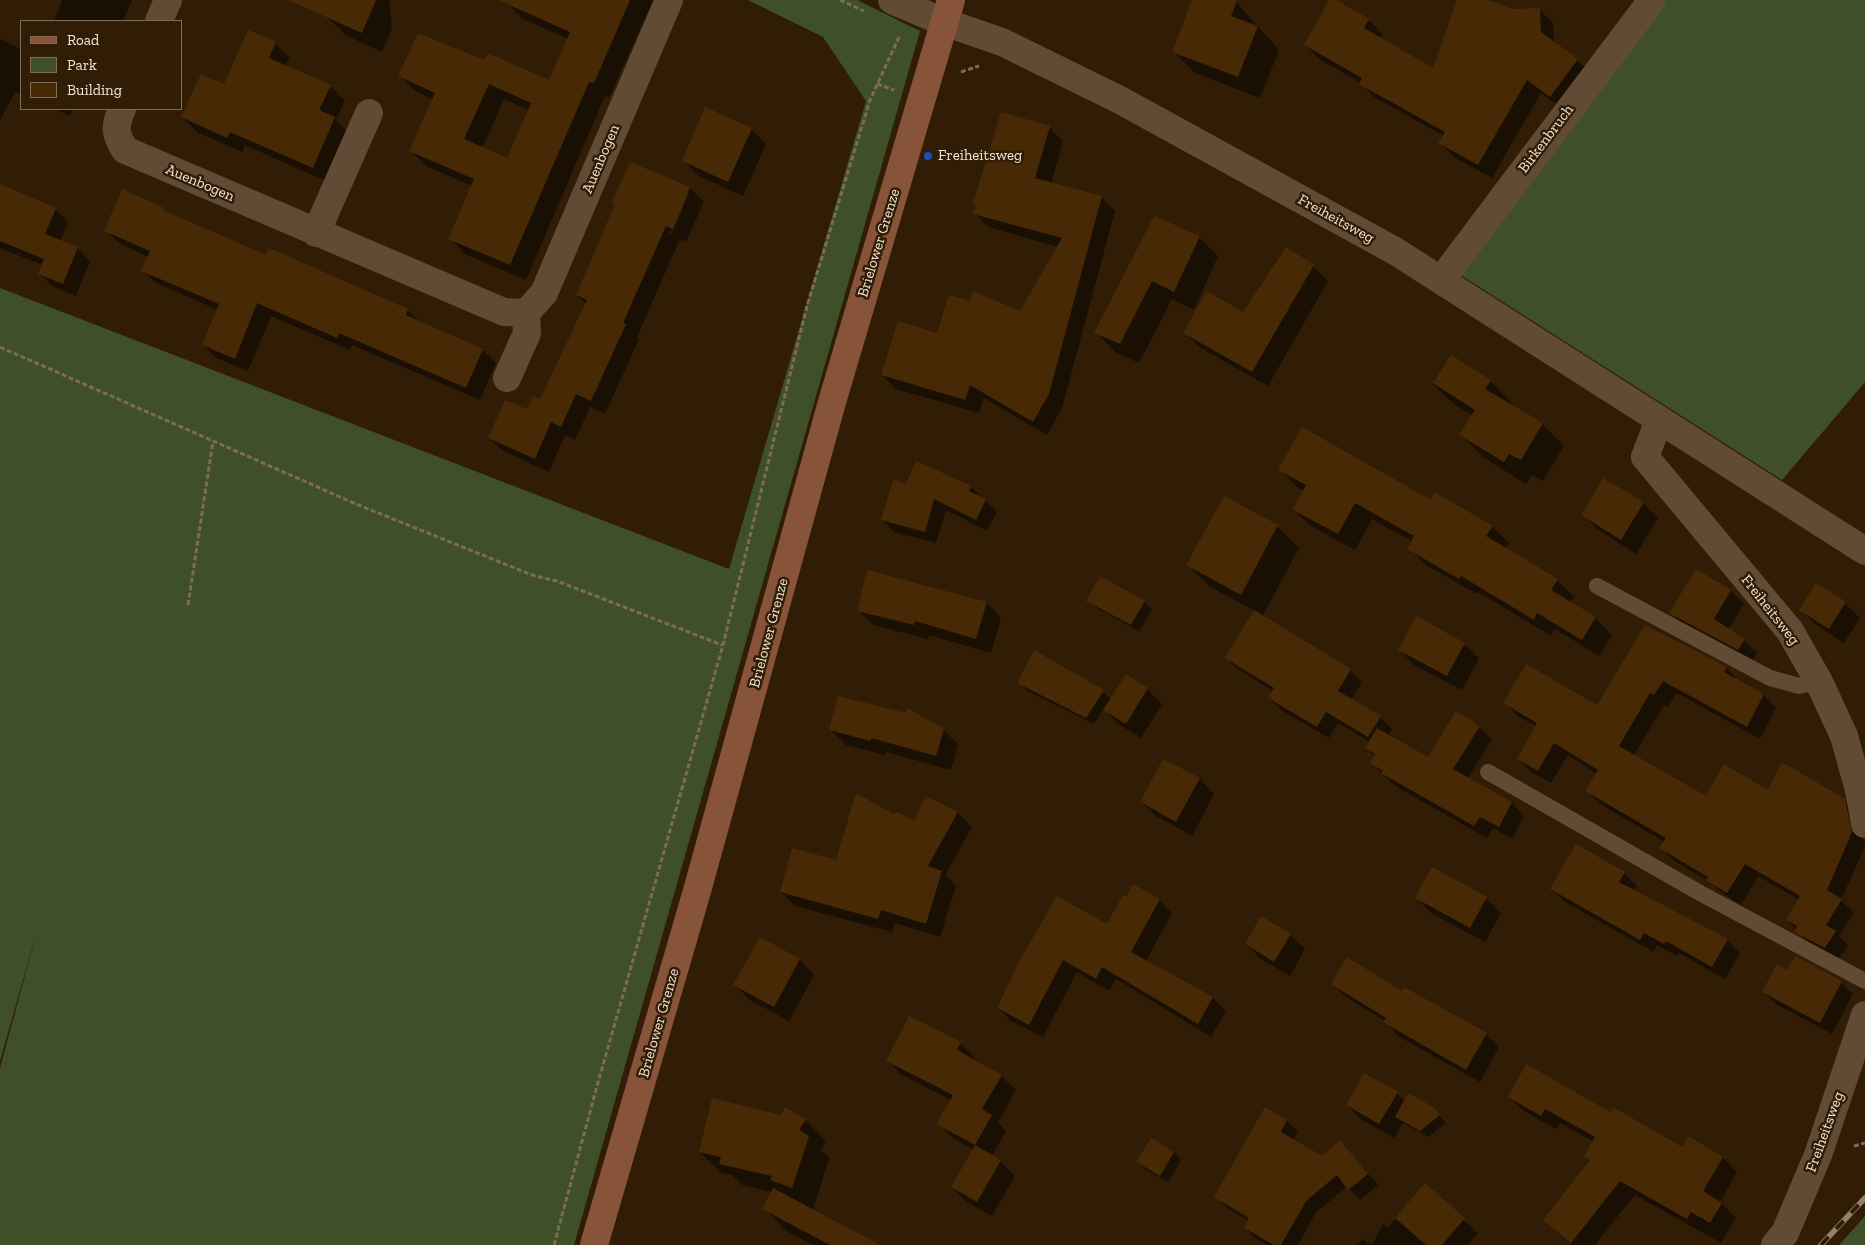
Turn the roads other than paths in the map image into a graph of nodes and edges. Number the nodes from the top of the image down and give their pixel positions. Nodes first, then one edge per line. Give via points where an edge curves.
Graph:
1 (168, 0) edge
2 (669, 0) edge
3 (1652, 0) edge
4 (902, 5) edge
5 (947, 11) edge
6 (159, 20) edge
7 (122, 110) edge
8 (369, 113) dead end
9 (316, 233) junction
10 (1442, 279) junction
11 (526, 313) junction
12 (507, 378) dead end
13 (1658, 420) junction
14 (1865, 551) edge
15 (1597, 586) dead end
16 (1819, 682) junction
17 (1488, 772) dead end
18 (1865, 824) edge
19 (1865, 981) edge
20 (1865, 1014) edge
21 (594, 1245) edge
22 (1775, 1245) edge

1 - 6 street
2 - 11 street, Auenbogen via 544,293
3 - 10 street, Birkenbruch
4 - 5 street, Freiheitsweg
5 - 10 street, Freiheitsweg via 1128,104
5 - 21 main road, Brielower Grenze via 832,402
7 - 9 street, Auenbogen via 116,137 125,150
8 - 9 street
9 - 11 street, Auenbogen via 504,312
10 - 13 street, Freiheitsweg
11 - 12 street via 527,333
13 - 14 street, Freiheitsweg
13 - 16 street, Freiheitsweg via 1645,457 1790,631
15 - 16 lane via 1770,678 1800,686
16 - 18 street, Freiheitsweg via 1844,736
17 - 19 lane via 1700,893
20 - 22 street, Freiheitsweg via 1818,1155 1785,1233

